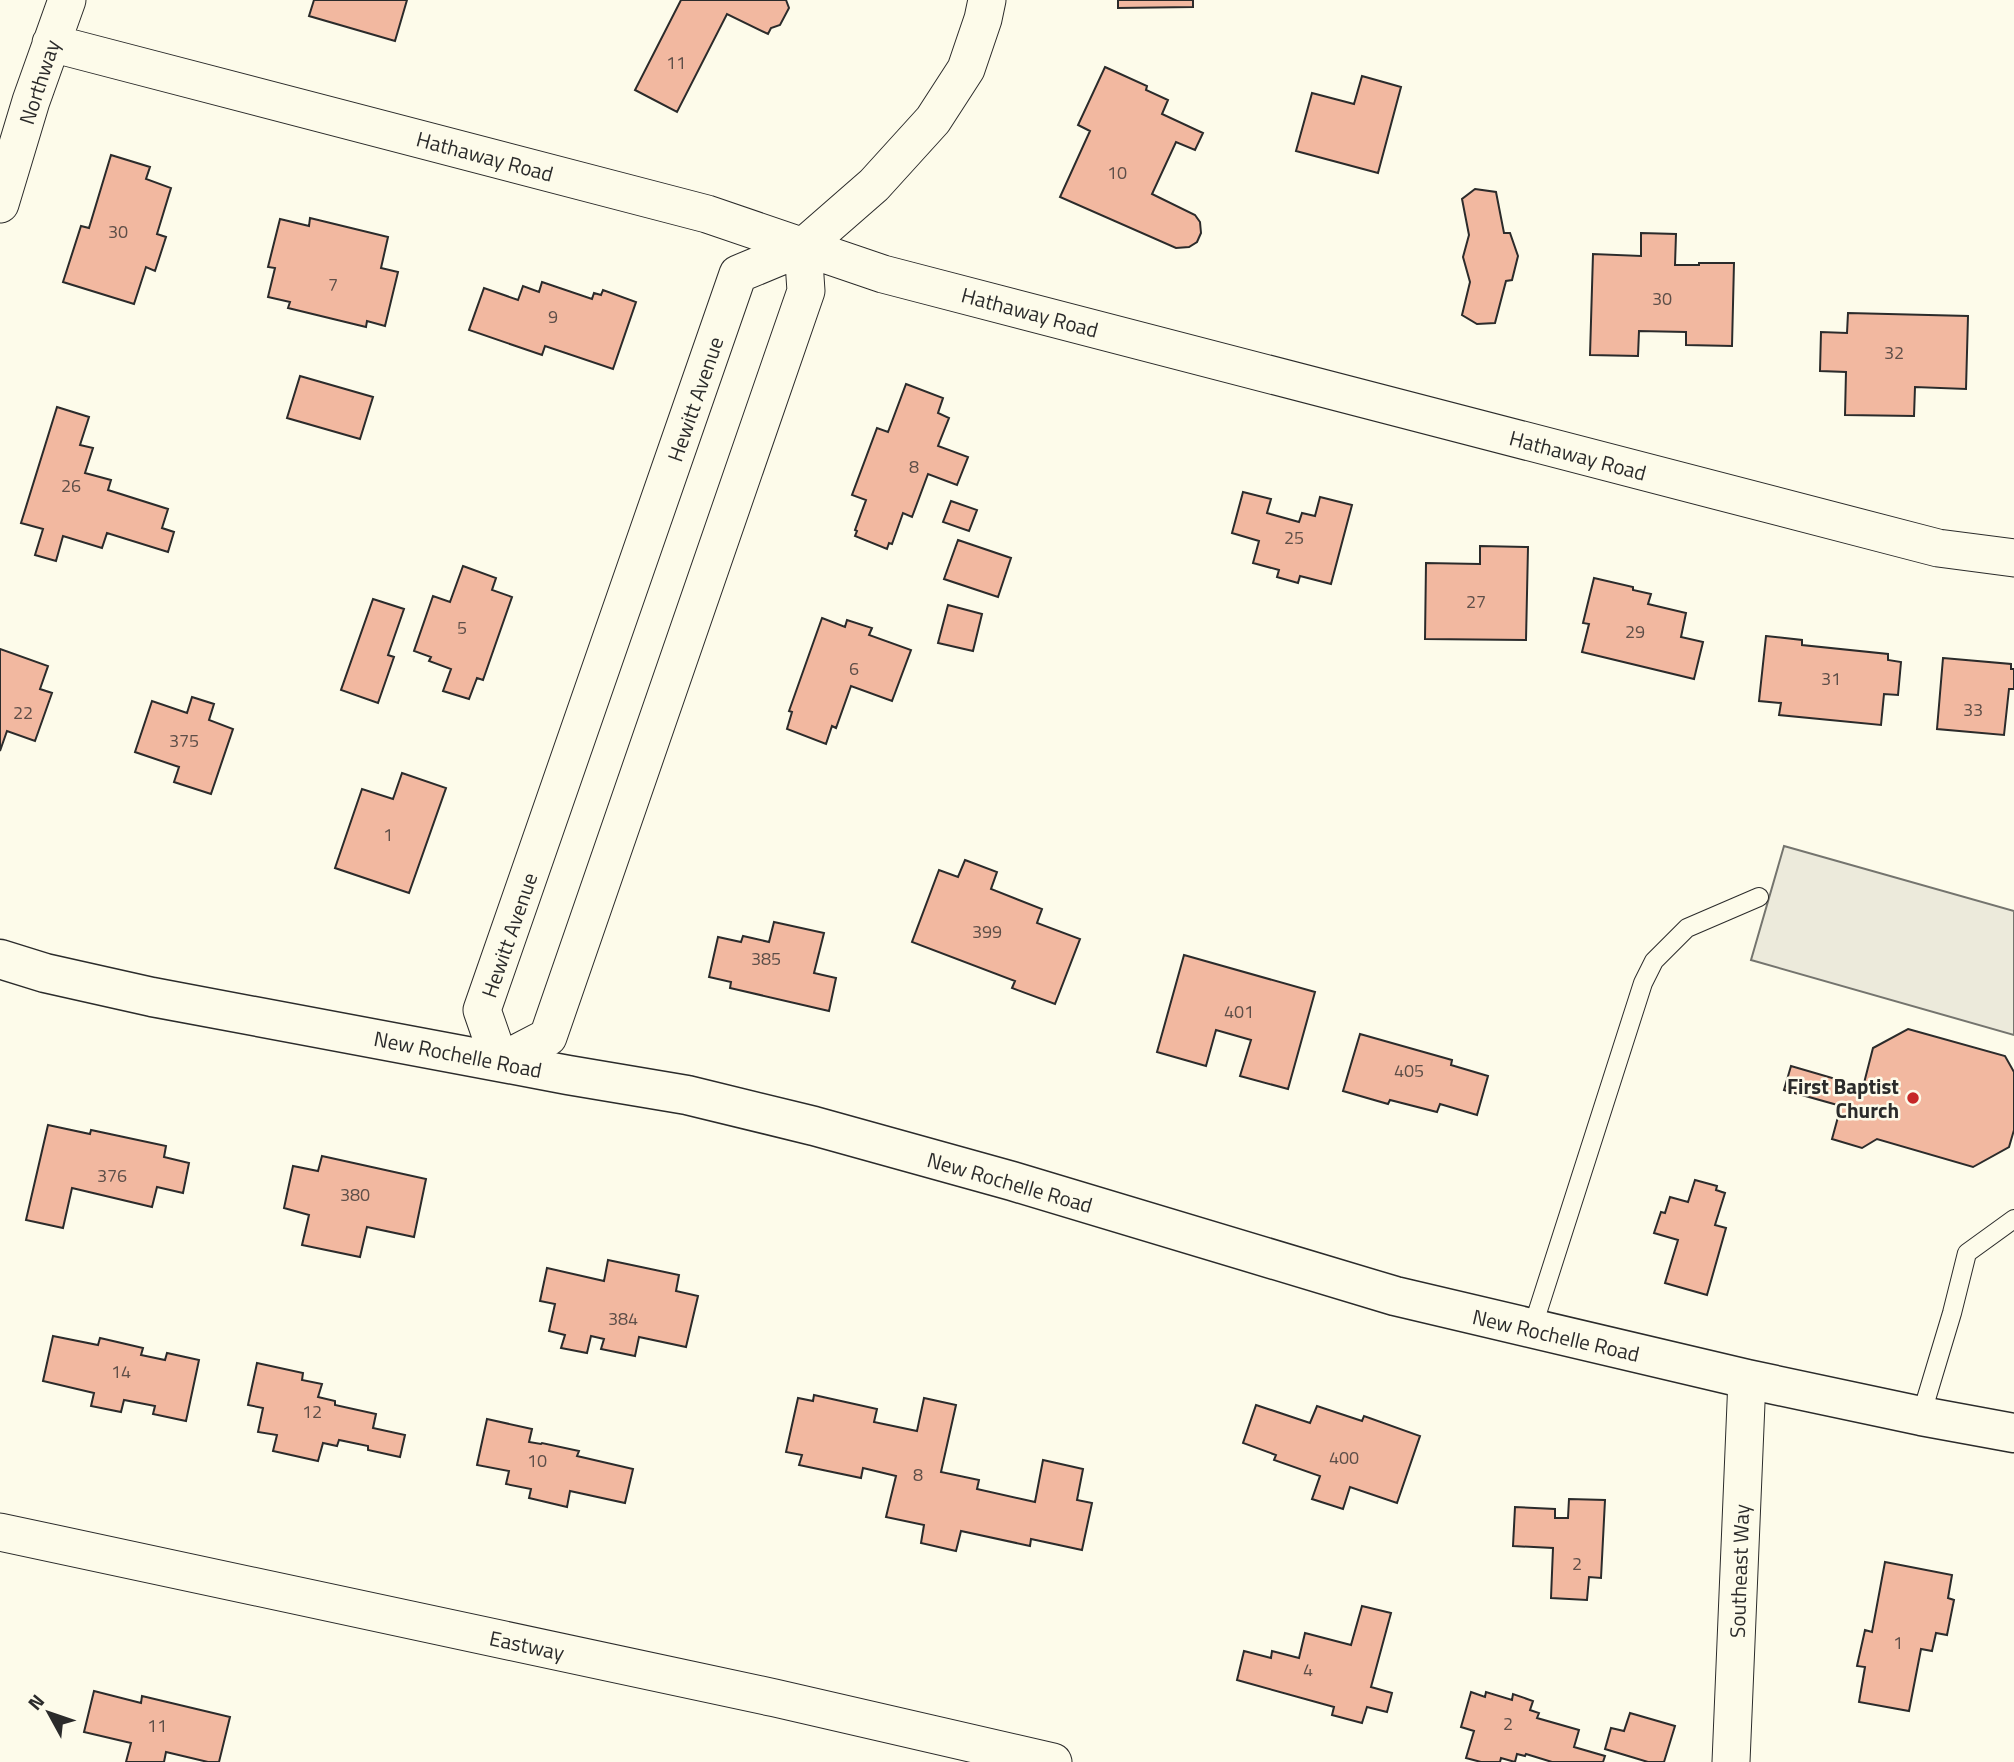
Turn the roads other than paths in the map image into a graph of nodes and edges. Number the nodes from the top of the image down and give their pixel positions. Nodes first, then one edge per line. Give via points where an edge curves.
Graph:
1 (67, 0) edge
2 (987, 0) edge
3 (51, 43) junction
4 (0, 204) edge
5 (803, 247) junction
6 (2014, 558) edge
7 (1759, 897) dead end
8 (0, 959) edge
9 (500, 1062) junction
10 (2014, 1219) edge
11 (1532, 1329) junction
12 (1747, 1379) junction
13 (1920, 1416) junction
14 (2014, 1433) edge
15 (0, 1532) edge
16 (1053, 1762) edge
17 (1731, 1762) edge

1 - 3 street, Northway
2 - 5 street, Hewitt Avenue via 966,69 933,120 874,185
3 - 4 street, Northway
3 - 5 street, Hathaway Road via 707,214
5 - 6 street, Hathaway Road via 883,274 1648,474 1938,548
5 - 9 street via 806,291 548,1037
5 - 9 street, Hewitt Avenue via 738,274 482,1010
7 - 11 lane via 1687,928 1654,961 1643,982
8 - 9 main road, New Rochelle Road via 152,997
9 - 11 main road, New Rochelle Road via 687,1095 814,1126 1395,1296
10 - 13 lane via 1967,1253
11 - 12 main road, New Rochelle Road
12 - 13 main road, New Rochelle Road
12 - 17 street, Southeast Way
13 - 14 main road, New Rochelle Road
15 - 16 street, Eastway via 763,1695

